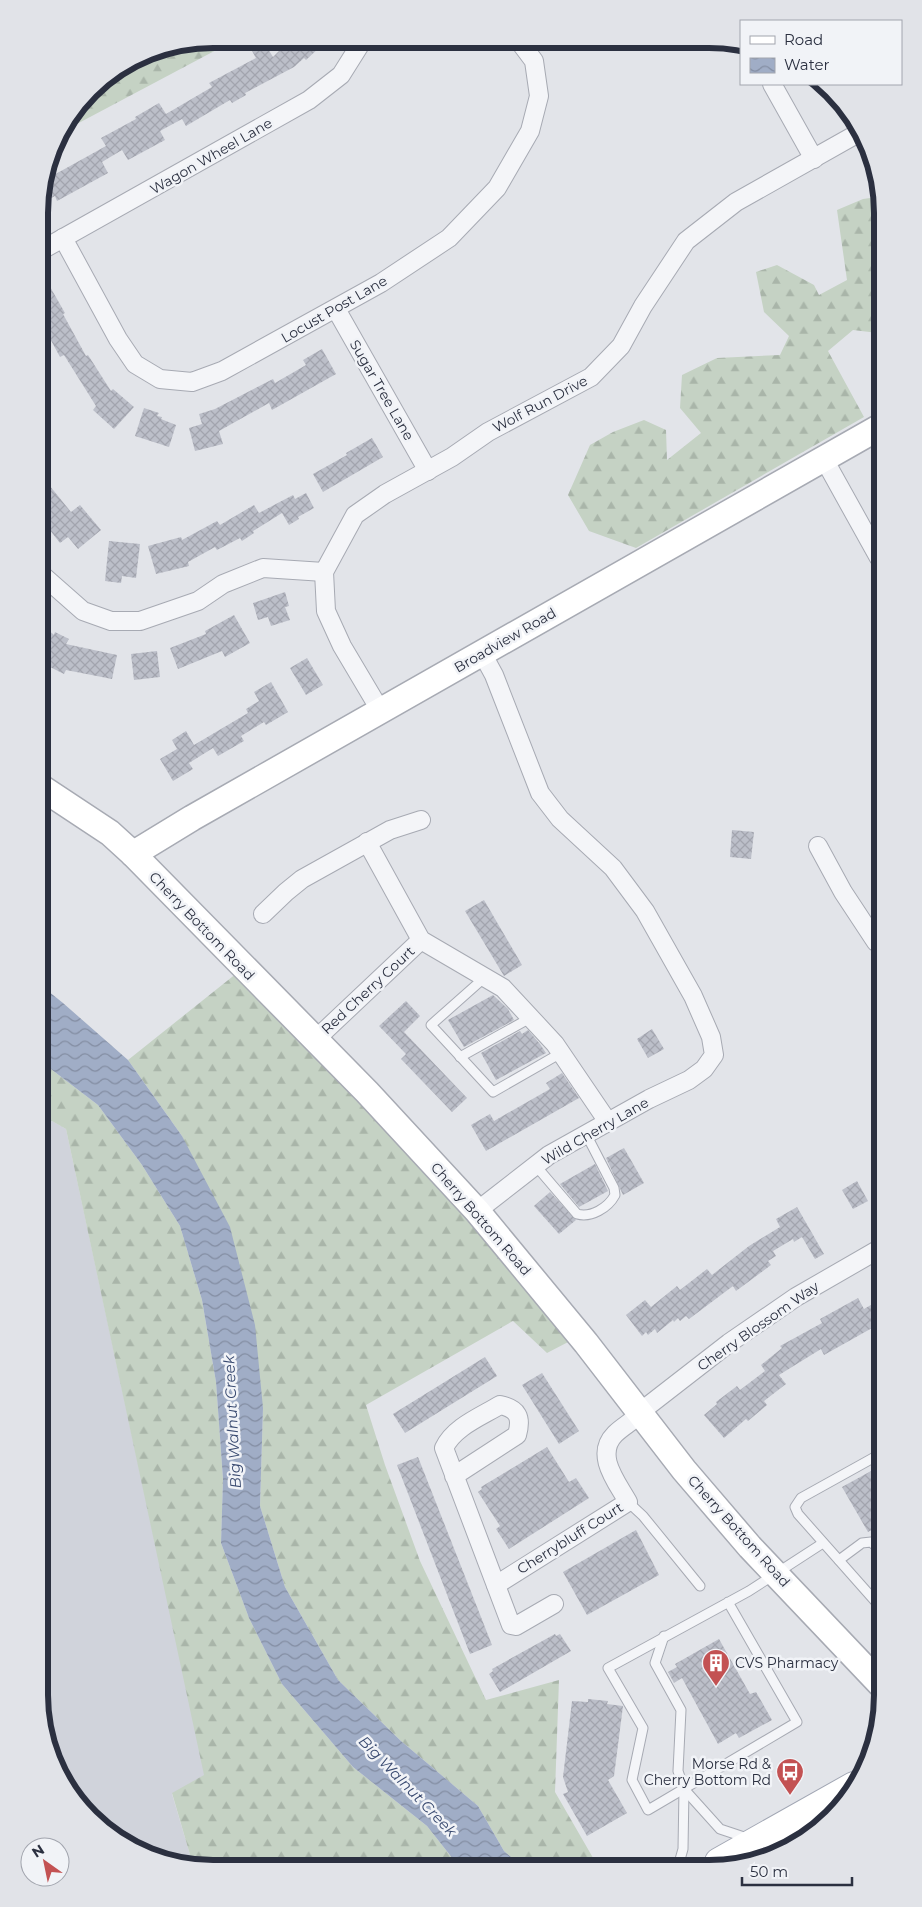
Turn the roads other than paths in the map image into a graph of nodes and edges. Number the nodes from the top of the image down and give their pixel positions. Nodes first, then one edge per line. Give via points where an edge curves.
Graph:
1 (358, 48) edge
2 (524, 48) edge
3 (773, 85) edge
4 (855, 135) edge
5 (814, 159) junction
6 (63, 238) junction
7 (48, 246) edge
8 (336, 309) junction
9 (874, 430) edge
10 (824, 459) junction
11 (428, 471) junction
12 (874, 549) edge
13 (324, 572) junction
14 (48, 580) edge
15 (482, 653) junction
16 (380, 710) junction
17 (48, 792) edge
18 (421, 820) dead end
19 (368, 842) junction
20 (818, 846) dead end
21 (133, 854) junction
22 (263, 914) dead end
23 (874, 939) edge
24 (421, 940) junction
25 (484, 978) junction
26 (532, 1017) junction
27 (315, 1040) junction
28 (561, 1053) junction
29 (460, 1057) junction
30 (608, 1122) junction
31 (586, 1134) junction
32 (536, 1166) junction
33 (477, 1211) junction
34 (874, 1252) edge
35 (641, 1413) junction
36 (874, 1458) edge
37 (454, 1476) dead end
38 (628, 1502) junction
39 (823, 1543) junction
40 (874, 1545) edge
41 (838, 1560) junction
42 (776, 1574) junction
43 (496, 1585) junction
44 (700, 1586) dead end
45 (874, 1601) edge
46 (728, 1602) junction
47 (554, 1604) dead end
48 (664, 1636) junction
49 (874, 1677) edge
50 (684, 1790) junction
51 (839, 1796) edge
52 (754, 1852) edge
53 (737, 1857) edge
54 (680, 1860) edge

1 - 6 street, Wagon Wheel Lane via 341,75 309,100
2 - 8 street, Locust Post Lane via 534,61 539,96 530,131 497,188 448,238
3 - 5 street
4 - 5 street, Wolf Run Drive
5 - 11 street, Wolf Run Drive via 736,202 686,241 621,346 591,378 488,432
6 - 7 street, Wagon Wheel Lane
6 - 8 street, Locust Post Lane via 135,364 160,379 192,382 222,371
8 - 11 street, Sugar Tree Lane
9 - 10 main road, Broadview Road
10 - 12 street
10 - 15 main road, Broadview Road
11 - 13 street, Wolf Run Drive via 355,515
13 - 14 street via 263,568 223,584 198,601 140,621 111,620 83,611
13 - 16 street via 326,611 342,646
15 - 16 main road, Broadview Road
15 - 30 street, Wild Cherry Lane via 494,675 540,793 560,820 613,868 645,910 693,996 711,1037 714,1055 704,1069
16 - 21 main road, Broadview Road
17 - 21 main road, Cherry Bottom Road via 110,833
18 - 19 street via 390,830
19 - 22 street via 302,879
19 - 24 street, Red Cherry Court
20 - 23 street
21 - 27 main road, Cherry Bottom Road
24 - 25 street, Red Cherry Court
24 - 27 street, Red Cherry Court
25 - 26 street, Red Cherry Court via 503,988
25 - 29 lane via 431,1025
26 - 28 street, Red Cherry Court
26 - 29 lane
27 - 33 main road, Cherry Bottom Road
28 - 29 lane via 493,1092
28 - 30 street, Red Cherry Court
30 - 31 street, Wild Cherry Lane
31 - 32 street, Wild Cherry Lane
31 - 32 lane via 614,1188 615,1195 608,1205 585,1216 577,1214
32 - 33 street, Wild Cherry Lane
33 - 35 main road, Cherry Bottom Road
34 - 35 street, Cherry Blossom Way via 758,1322
35 - 38 street, Cherrybluff Court via 614,1434 607,1445 606,1459
35 - 42 main road, Cherry Bottom Road via 684,1470
36 - 39 lane via 801,1498 795,1507
37 - 43 street
38 - 43 street, Cherrybluff Court
38 - 44 lane
39 - 41 lane
39 - 42 lane
40 - 41 lane via 862,1543
41 - 45 lane
42 - 46 lane
42 - 49 main road, Cherry Bottom Road
43 - 47 street via 511,1625 516,1626
46 - 48 lane
46 - 50 lane via 797,1722
48 - 50 lane via 655,1663 681,1710 678,1770
48 - 50 lane via 608,1668 642,1728 632,1780 648,1810
50 - 52 lane via 720,1829
50 - 54 lane
51 - 52 main road
52 - 53 main road

